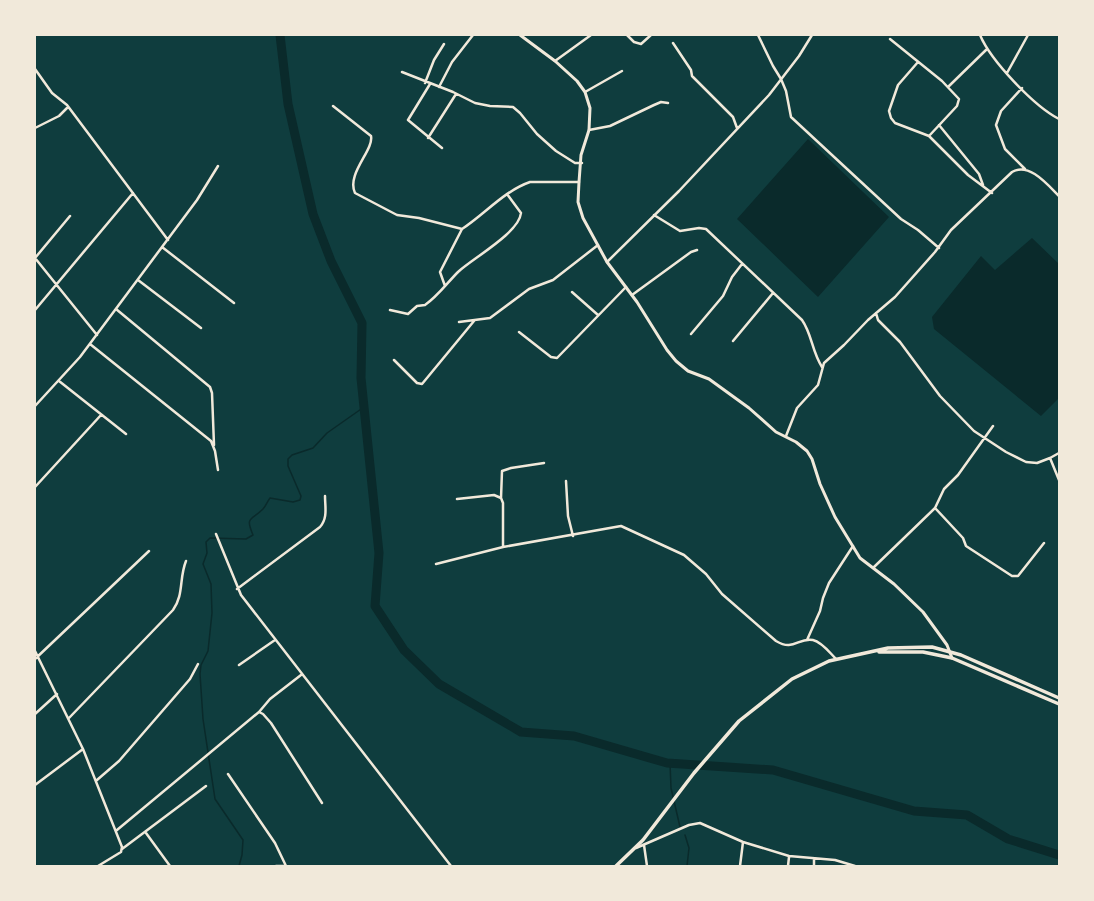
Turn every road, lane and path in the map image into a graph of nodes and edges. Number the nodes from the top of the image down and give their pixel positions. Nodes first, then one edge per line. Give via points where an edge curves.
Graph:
1 (473, 35) edge
2 (520, 35) edge
3 (591, 35) edge
4 (627, 35) edge
5 (651, 35) edge
6 (758, 35) edge
7 (812, 35) edge
8 (980, 35) edge
9 (1028, 35) edge
10 (890, 39) dead end
11 (444, 44) dead end
12 (673, 44) dead end
13 (987, 49) junction
14 (556, 61) junction
15 (918, 62) junction
16 (35, 69) edge
17 (622, 71) dead end
18 (402, 72) dead end
19 (1007, 73) junction
20 (781, 79) junction
21 (425, 83) junction
22 (430, 84) junction
23 (439, 87) junction
24 (948, 87) junction
25 (1022, 88) junction
26 (585, 92) junction
27 (456, 94) junction
28 (668, 103) dead end
29 (333, 106) dead end
30 (68, 107) junction
31 (1059, 119) edge
32 (939, 125) junction
33 (35, 128) edge
34 (737, 128) junction
35 (589, 130) junction
36 (929, 136) junction
37 (428, 138) junction
38 (442, 148) dead end
39 (582, 163) junction
40 (218, 166) dead end
41 (1025, 169) junction
42 (579, 182) junction
43 (983, 186) junction
44 (133, 192) junction
45 (992, 192) junction
46 (507, 194) junction
47 (1059, 196) edge
48 (654, 215) junction
49 (70, 216) dead end
50 (462, 229) junction
51 (168, 240) junction
52 (598, 245) junction
53 (162, 247) junction
54 (939, 248) junction
55 (697, 250) dead end
56 (35, 258) edge
57 (607, 262) junction
58 (742, 264) junction
59 (138, 280) junction
60 (57, 284) junction
61 (445, 286) junction
62 (626, 287) junction
63 (572, 292) dead end
64 (773, 293) junction
65 (632, 296) junction
66 (234, 303) dead end
67 (116, 309) junction
68 (35, 310) edge
69 (390, 310) dead end
70 (876, 313) junction
71 (598, 315) junction
72 (474, 321) junction
73 (459, 322) dead end
74 (201, 328) dead end
75 (519, 332) dead end
76 (691, 334) dead end
77 (97, 335) junction
78 (733, 341) dead end
79 (90, 344) junction
80 (394, 360) dead end
81 (822, 367) junction
82 (59, 381) junction
83 (35, 406) edge
84 (101, 415) junction
85 (993, 426) dead end
86 (126, 434) dead end
87 (786, 436) junction
88 (985, 438) junction
89 (214, 447) junction
90 (1059, 453) edge
91 (1050, 458) junction
92 (544, 462) dead end
93 (218, 470) dead end
94 (1059, 480) edge
95 (566, 481) dead end
96 (35, 487) edge
97 (325, 496) dead end
98 (501, 498) junction
99 (456, 499) dead end
100 (935, 508) junction
101 (216, 534) dead end
102 (573, 536) junction
103 (1044, 543) dead end
104 (854, 546) junction
105 (503, 547) junction
106 (149, 551) dead end
107 (186, 561) dead end
108 (436, 564) dead end
109 (874, 567) junction
110 (237, 589) junction
111 (275, 640) junction
112 (807, 640) junction
113 (949, 650) junction
114 (35, 651) edge
115 (877, 652) junction
116 (38, 656) junction
117 (952, 658) junction
118 (35, 659) edge
119 (836, 659) junction
120 (198, 664) dead end
121 (239, 665) dead end
122 (301, 675) junction
123 (57, 694) junction
124 (1059, 698) edge
125 (1059, 704) edge
126 (259, 712) junction
127 (35, 714) edge
128 (69, 718) junction
129 (83, 748) junction
130 (228, 774) dead end
131 (97, 780) junction
132 (35, 785) edge
133 (206, 786) dead end
134 (322, 803) dead end
135 (117, 830) junction
136 (146, 833) junction
137 (743, 842) junction
138 (644, 845) junction
139 (636, 848) junction
140 (122, 849) junction
141 (789, 856) junction
142 (814, 859) junction
143 (98, 866) edge
144 (170, 866) edge
145 (276, 866) edge
146 (285, 866) edge
147 (451, 866) edge
148 (616, 866) edge
149 (647, 866) edge
150 (740, 866) edge
151 (788, 866) edge
152 (814, 866) edge
153 (855, 866) edge

1 - 23 street via 452,62
2 - 14 street
3 - 14 street
4 - 5 street via 637,44 641,44
6 - 20 street
7 - 20 street via 800,56
8 - 13 street
9 - 19 street
10 - 15 street
11 - 21 street
12 - 34 street via 696,80 733,117
13 - 19 street
13 - 24 street
14 - 26 street
15 - 24 street
15 - 36 street via 898,85 889,115 895,123
16 - 30 street via 52,93
17 - 26 street
18 - 21 street
19 - 25 street
20 - 34 street
20 - 54 street via 791,117 901,219
21 - 22 street
22 - 23 street
22 - 37 street via 408,120
23 - 27 street
24 - 32 street via 959,101
25 - 31 street
25 - 41 street via 1001,110 996,125 1005,149
26 - 35 street via 590,108
27 - 37 street
27 - 39 street via 483,105 513,107 556,151 574,163
28 - 35 street via 661,102 610,126
29 - 50 street via 371,136 371,143 356,172 353,189 355,193 397,216 419,218
30 - 33 street via 59,116
30 - 44 street
32 - 36 street
32 - 43 street via 979,174
34 - 48 street via 680,191
35 - 39 street
36 - 43 street via 968,175
37 - 38 street
39 - 42 street
40 - 51 street
41 - 45 street via 1018,168 1012,172
41 - 47 street
42 - 46 street via 530,182
42 - 52 street via 578,202 583,218
43 - 45 street
44 - 51 street
44 - 60 street
45 - 54 street via 951,230
46 - 50 street
46 - 61 street via 520,210 519,218 507,233
48 - 57 street
48 - 58 street via 680,231 706,229
49 - 56 street
50 - 61 street via 440,272
51 - 53 street
52 - 57 street
52 - 72 street via 553,280 528,289 490,318
53 - 59 street
53 - 66 street
54 - 70 street via 908,283
55 - 65 street
56 - 60 street
57 - 62 street
58 - 64 street
58 - 76 street via 723,296
59 - 67 street
59 - 74 street
60 - 68 street
60 - 77 street
61 - 69 street via 432,300 425,305 417,306 408,314
62 - 65 street
62 - 71 street
63 - 71 street
64 - 78 street
64 - 81 street via 807,327
65 - 87 street via 676,361 688,371 709,379 749,408 776,432
67 - 77 street
67 - 89 street via 210,387
70 - 81 street
70 - 88 street via 878,320 900,342 940,396 963,421
71 - 75 street via 557,358 551,357
72 - 73 street
72 - 80 street via 422,384 417,383
77 - 79 street
79 - 82 street
79 - 89 street via 205,436
81 - 87 street via 818,385 797,408
82 - 83 street
82 - 84 street
84 - 86 street
84 - 96 street
85 - 88 street
87 - 104 street via 807,451 812,459 835,517
88 - 91 street via 1026,462 1037,463
88 - 100 street via 958,475 944,489
89 - 93 street
90 - 91 street
91 - 94 street
92 - 98 street via 502,471
95 - 102 street via 568,516
97 - 110 street via 324,523
98 - 99 street via 494,495
98 - 105 street
100 - 103 street via 964,538 966,546 1015,577 1023,571
100 - 109 street
101 - 110 street
102 - 105 street
102 - 112 street via 615,526 639,533 684,555 696,564 722,594 776,641 784,646 791,646
104 - 109 street via 860,558
104 - 112 street via 829,583
105 - 108 street
106 - 116 street
107 - 128 street via 181,577 180,599 173,610
109 - 113 street via 924,612
110 - 111 street
111 - 121 street
111 - 122 street
112 - 119 street via 819,643
113 - 115 main road via 921,646 888,648
113 - 117 street
113 - 124 main road
114 - 116 street
115 - 117 main road via 923,652
115 - 119 main road
116 - 118 street
116 - 123 street
117 - 125 main road
119 - 139 main road via 792,679 749,711 694,772
120 - 131 street via 190,678 119,761
122 - 126 street via 270,699
122 - 147 street
123 - 127 street
123 - 128 street
126 - 134 street via 271,723
126 - 135 street
128 - 129 street
129 - 131 street
129 - 132 street
130 - 146 street via 275,843
131 - 135 street
133 - 136 street
135 - 140 street
136 - 140 street
136 - 144 street
137 - 138 street via 700,823 688,825
137 - 141 street
137 - 150 street
138 - 139 street
138 - 149 street
139 - 148 main road
140 - 143 street
141 - 142 street
141 - 151 street
142 - 152 street
142 - 153 street via 835,860
145 - 146 street

